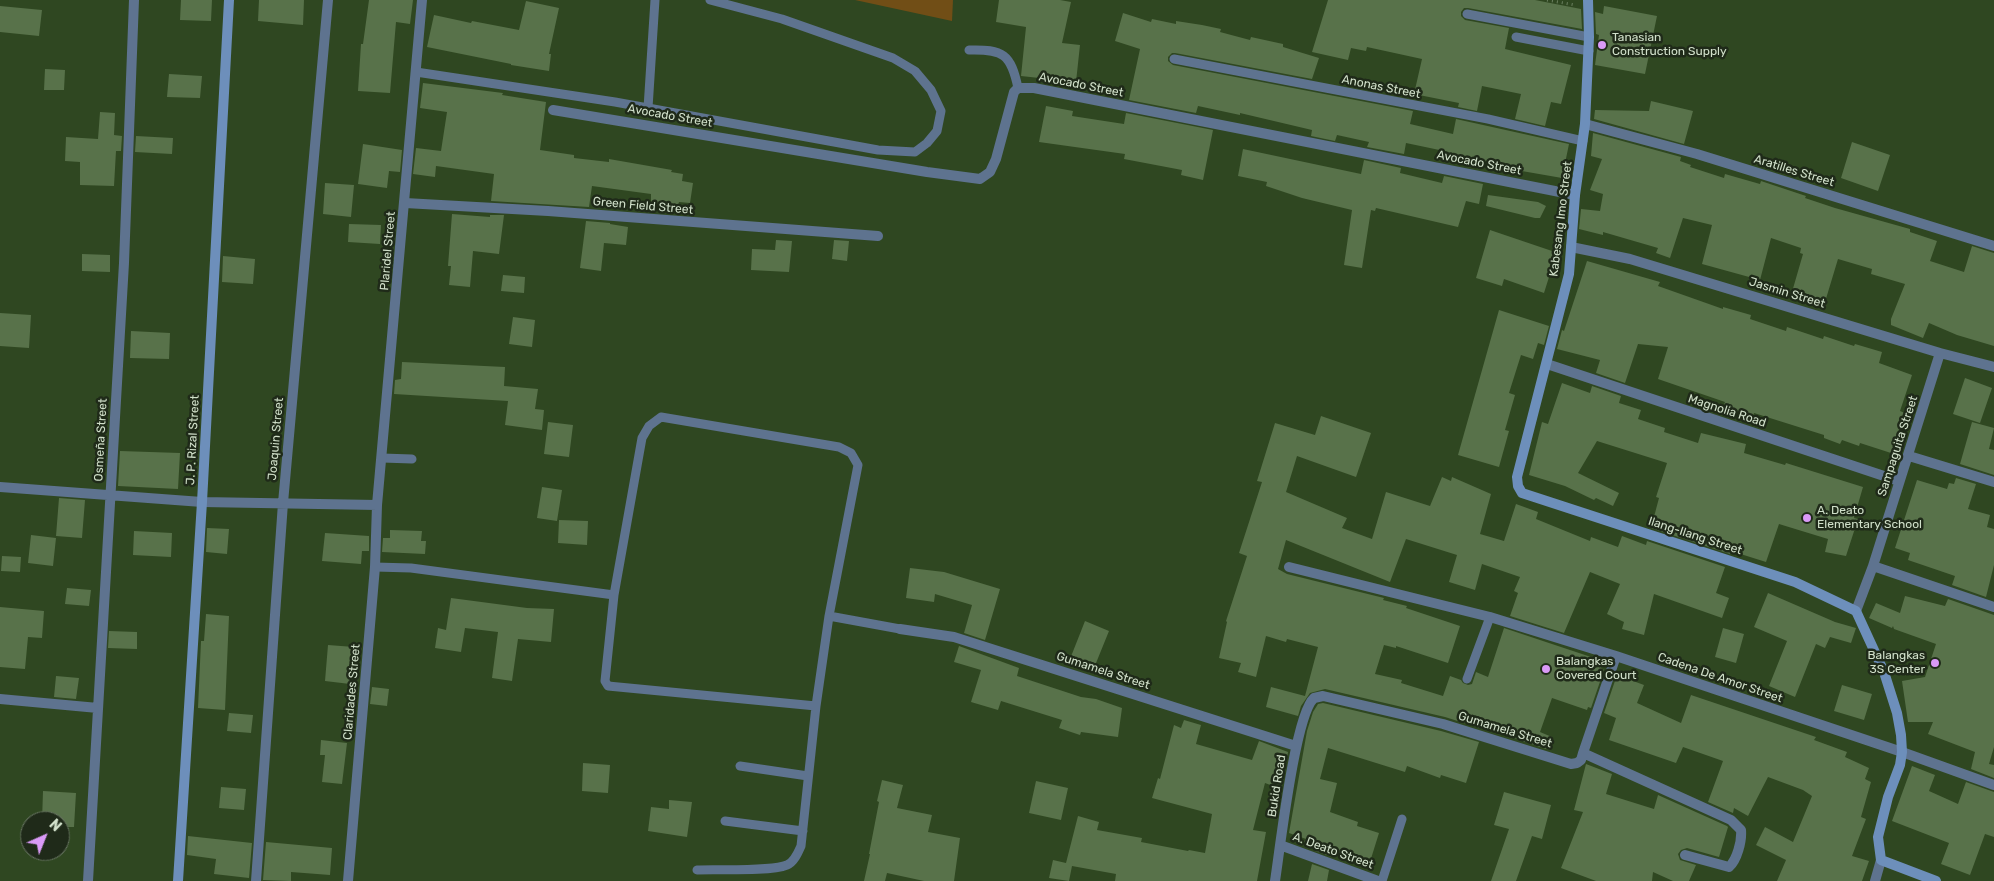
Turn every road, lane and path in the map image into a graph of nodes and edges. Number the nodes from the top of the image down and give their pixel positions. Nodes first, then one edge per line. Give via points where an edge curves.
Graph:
1 (134, 0) edge
2 (229, 0) edge
3 (328, 0) edge
4 (422, 0) edge
5 (655, 0) edge
6 (710, 0) edge
7 (1547, 0) edge
8 (1588, 4) edge
9 (1467, 14) dead end
10 (1516, 37) dead end
11 (1589, 37) junction
12 (969, 50) dead end
13 (1589, 51) junction
14 (1174, 58) dead end
15 (416, 72) junction
16 (1018, 88) junction
17 (648, 108) junction
18 (553, 110) dead end
19 (1585, 124) junction
20 (1583, 140) junction
21 (1576, 195) junction
22 (405, 203) junction
23 (878, 236) dead end
24 (1994, 246) edge
25 (1571, 247) junction
26 (1940, 353) junction
27 (1547, 364) junction
28 (1994, 367) edge
29 (1909, 456) junction
30 (382, 458) junction
31 (412, 459) dead end
32 (1899, 481) junction
33 (1994, 482) edge
34 (0, 487) edge
35 (1522, 493) joint
36 (111, 495) junction
37 (202, 502) junction
38 (283, 503) junction
39 (377, 505) junction
40 (1874, 566) junction
41 (375, 567) junction
42 (1289, 567) dead end
43 (614, 595) junction
44 (1994, 607) edge
45 (1856, 612) junction
46 (829, 616) junction
47 (1490, 617) junction
48 (900, 629) joint
49 (1616, 656) junction
50 (1467, 679) dead end
51 (1314, 698) joint
52 (0, 699) edge
53 (816, 706) junction
54 (98, 708) junction
55 (1296, 746) junction
56 (1902, 752) junction
57 (1583, 753) junction
58 (740, 766) dead end
59 (808, 776) junction
60 (1994, 785) edge
61 (1402, 819) dead end
62 (725, 821) dead end
63 (802, 831) junction
64 (1280, 845) junction
65 (1685, 855) dead end
66 (1881, 860) junction
67 (697, 870) dead end
68 (88, 881) edge
69 (178, 881) edge
70 (256, 881) edge
71 (348, 881) edge
72 (1275, 881) edge
73 (1378, 881) edge
74 (1382, 881) edge
75 (1875, 881) edge
76 (1936, 881) edge

1 - 36 street, Osmeña Street
2 - 37 main road, J. P. Rizal Street
3 - 38 street, Joaquin Street
4 - 15 street, Plaridel Street
5 - 17 lane
6 - 17 lane via 782,19 893,58 915,71 931,90 941,110 937,131 915,152 878,150
7 - 8 path
8 - 11 main road, Kabesang Imo Street
9 - 11 lane
10 - 13 lane
11 - 13 main road, Kabesang Imo Street
12 - 16 lane via 987,50 1006,56 1012,64
13 - 19 main road, Kabesang Imo Street
14 - 20 lane, Anonas Street
15 - 17 lane
15 - 22 street, Plaridel Street
16 - 18 street, Avocado Street via 1014,92 996,159 990,172 980,179
16 - 21 street, Avocado Street via 1034,88
19 - 20 main road, Kabesang Imo Street
19 - 24 street, Aratilles Street via 1707,157
20 - 21 main road, Kabesang Imo Street
21 - 25 main road, Kabesang Imo Street
22 - 23 street, Green Field Street
22 - 30 street, Plaridel Street
25 - 26 street, Jasmin Street via 1630,259
25 - 27 main road, Kabesang Imo Street
26 - 28 street, Jasmin Street
26 - 29 street, Sampaguita Street
27 - 32 street, Magnolia Road
27 - 35 main road, Kabesang Imo Street via 1517,476
29 - 32 street, Sampaguita Street
29 - 33 street
30 - 31 lane
30 - 39 street, Plaridel Street
32 - 40 street, Sampaguita Street
34 - 36 street
35 - 45 main road, Ilang-Ilang Street via 1795,582
36 - 37 street
36 - 54 street, Osmeña Street
37 - 38 street
37 - 69 main road, J. P. Rizal Street
38 - 39 street
38 - 70 street, Joaquin Street
39 - 41 street, Claridades Street
40 - 44 street
40 - 45 street, Sampaguita Street
41 - 43 lane via 411,568
41 - 71 street, Claridades Street
42 - 47 street, Cadena De Amor Street
43 - 46 lane via 642,438 649,426 661,418 839,447 851,453 858,465
43 - 53 lane via 605,680 608,686
45 - 56 main road via 1884,672 1897,713
46 - 48 lane
46 - 53 lane
47 - 49 street, Cadena De Amor Street
47 - 50 lane
48 - 55 street, Gumamela Street via 954,637
49 - 56 street, Cadena De Amor Street
49 - 57 street
51 - 55 street, Bukid Road via 1309,704
51 - 57 street, Gumamela Street via 1323,696 1443,724 1571,764 1579,762
52 - 54 street
53 - 59 lane
54 - 68 street, Osmeña Street
55 - 64 street, Bukid Road
56 - 60 street, Cadena De Amor Street
56 - 66 main road via 1878,836
57 - 65 street via 1731,820 1741,830 1733,864 1729,867
58 - 59 lane
59 - 63 lane
61 - 74 lane
62 - 63 lane
63 - 67 lane via 799,852 788,865
64 - 72 street, Bukid Road
64 - 73 street, A. Deato Street
66 - 75 street
66 - 76 main road

